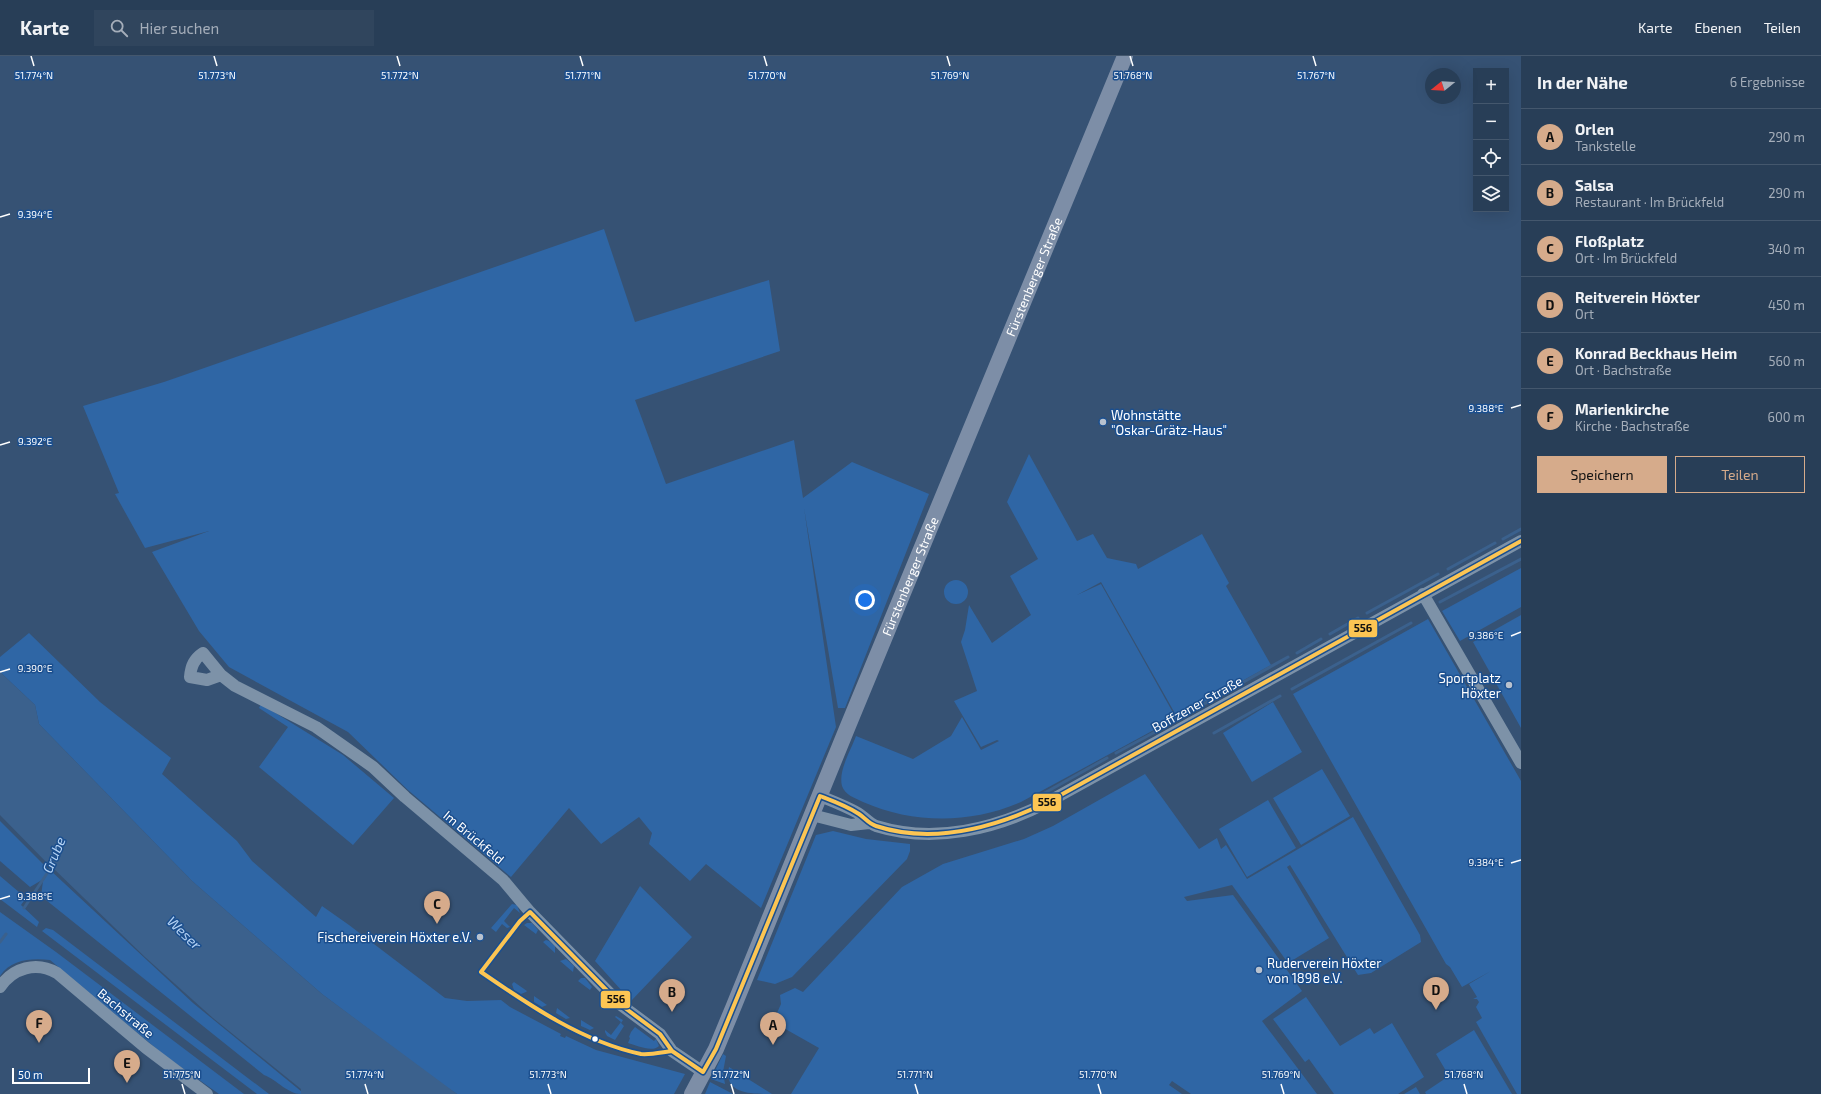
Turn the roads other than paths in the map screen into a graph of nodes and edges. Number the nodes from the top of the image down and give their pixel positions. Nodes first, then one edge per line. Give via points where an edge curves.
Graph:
1 (1125, 56) edge
2 (1521, 541) edge
3 (1423, 594) junction
4 (221, 675) junction
5 (1521, 763) edge
6 (820, 796) junction
7 (812, 815) junction
8 (869, 823) junction
9 (0, 987) edge
10 (703, 1072) junction
11 (207, 1094) edge
12 (692, 1094) edge

1 - 6 main road, Fürstenberger Straße
2 - 3 street, Boffzener Straße
3 - 5 street
3 - 8 street, Boffzener Straße via 1048,802 1016,817 973,830 931,833 896,830
4 - 4 street, Im Brückfeld via 203,653 195,659 190,677 207,680
4 - 10 street, Im Brückfeld via 235,686 316,727 373,767 404,797 504,880 621,1005 660,1034 672,1051
6 - 7 main road, Fürstenberger Straße
6 - 8 street, Boffzener Straße via 858,813
7 - 8 street, Boffzener Straße via 851,825
7 - 10 main road, Fürstenberger Straße via 728,1022
9 - 11 street, Bachstraße via 14,972 34,966 48,968
10 - 12 main road, Fürstenberger Straße

